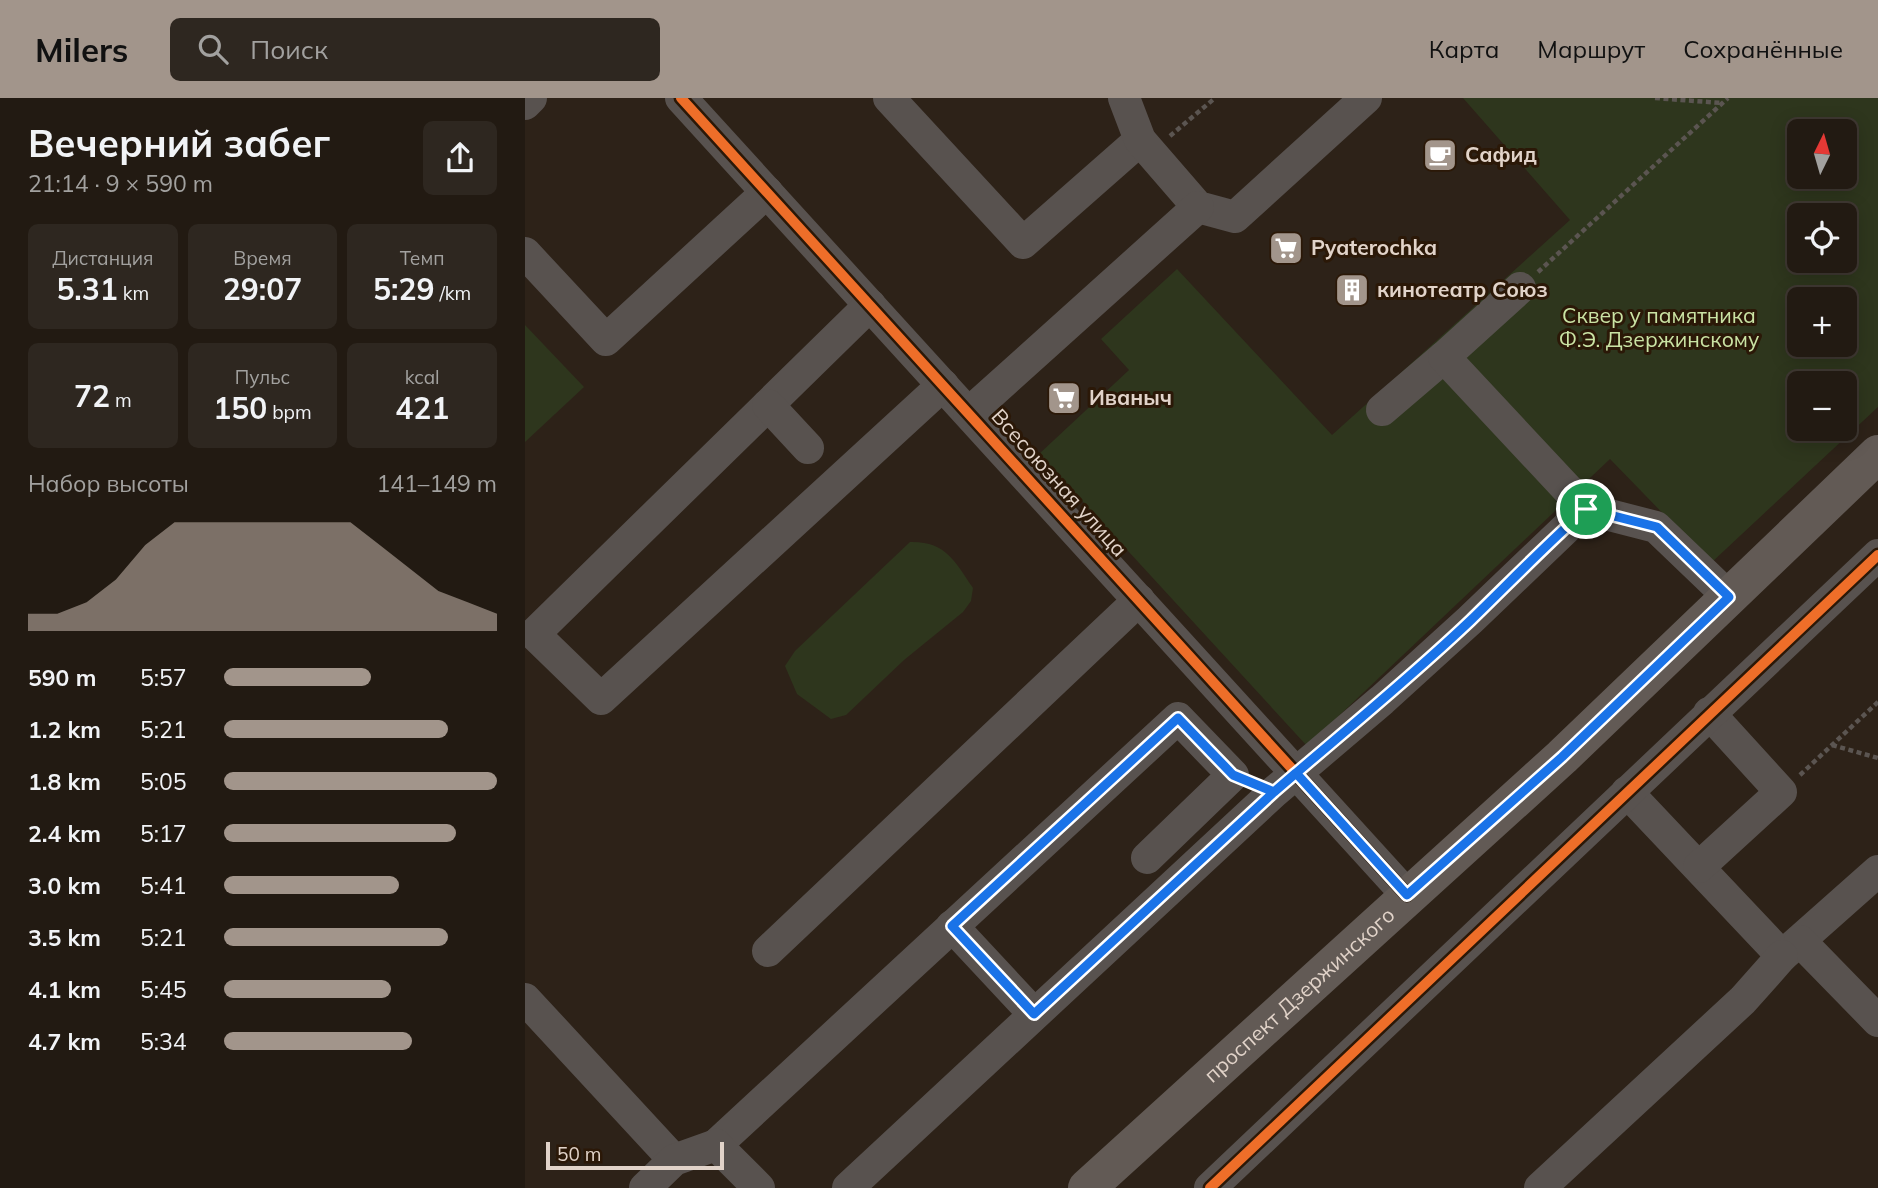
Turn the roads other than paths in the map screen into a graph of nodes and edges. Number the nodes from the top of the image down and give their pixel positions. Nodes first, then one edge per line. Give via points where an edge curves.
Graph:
1 (531, 98) edge
2 (681, 98) edge
3 (889, 98) edge
4 (1124, 98) edge
5 (1366, 98) edge
6 (525, 104) edge
7 (1146, 146) junction
8 (767, 192) junction
9 (1198, 208) junction
10 (525, 253) edge
11 (1520, 288) road end
12 (870, 305) junction
13 (1444, 357) junction
14 (943, 385) junction
15 (768, 405) junction
16 (1382, 410) dead end
17 (969, 413) junction
18 (808, 448) dead end
19 (1878, 454) edge
20 (1586, 509) junction
21 (1878, 555) edge
22 (1729, 597) junction
23 (1139, 600) junction
24 (1709, 713) junction
25 (1233, 775) junction
26 (1285, 782) junction
27 (1627, 792) junction
28 (1147, 858) dead end
29 (1699, 867) junction
30 (1878, 871) edge
31 (1407, 895) junction
32 (952, 926) junction
33 (1791, 948) junction
34 (768, 951) dead end
35 (525, 999) edge
36 (1034, 1014) junction
37 (1878, 1021) edge
38 (716, 1145) junction
39 (674, 1160) junction
40 (1220, 1185) edge
41 (645, 1188) edge
42 (759, 1188) edge
43 (848, 1188) edge
44 (1087, 1188) edge
45 (1541, 1188) edge

1 - 6 street
2 - 8 street, Всесоюзная улица
3 - 7 street via 1023,243
4 - 7 street
5 - 9 street via 1235,218
7 - 9 street
8 - 10 street via 606,340
8 - 12 street, Всесоюзная улица
9 - 17 street
11 - 13 street
12 - 14 street, Всесоюзная улица
12 - 15 street
13 - 16 street
13 - 20 street
14 - 15 street via 601,699 534,634
14 - 17 street, Всесоюзная улица
15 - 18 street
17 - 23 street, Всесоюзная улица
19 - 22 main road, проспект Дзержинского
20 - 22 street via 1657,527
20 - 26 street via 1382,700
21 - 24 street
22 - 31 main road, проспект Дзержинского via 1562,757
23 - 26 street, Всесоюзная улица
23 - 34 street
24 - 27 street
24 - 29 street via 1781,792
25 - 26 street
25 - 28 street
25 - 32 street via 1178,718
26 - 31 street, Всесоюзная улица
26 - 36 street
27 - 29 street
27 - 40 street
29 - 33 street
30 - 33 street
31 - 44 main road, проспект Дзержинского
32 - 36 street
32 - 38 street
33 - 37 street
33 - 45 street via 1743,1000
35 - 39 street
36 - 43 street
38 - 39 street
38 - 42 street
39 - 41 street

